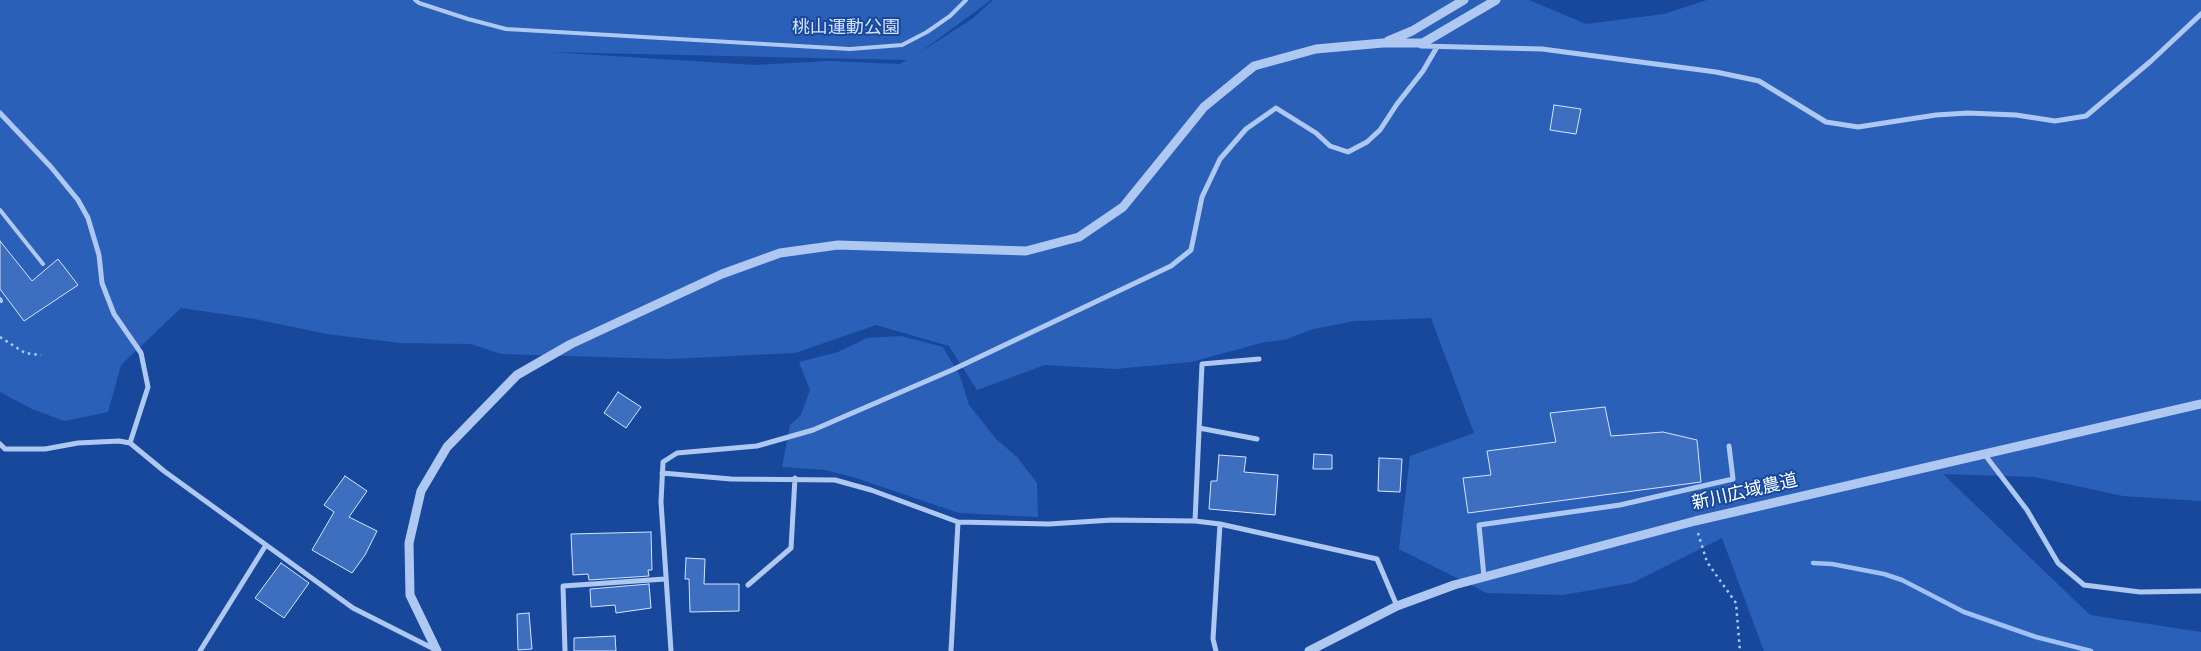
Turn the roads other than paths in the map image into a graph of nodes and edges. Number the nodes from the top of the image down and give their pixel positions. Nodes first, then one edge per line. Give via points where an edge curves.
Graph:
1 (415, 0) edge
2 (966, 0) edge
3 (1464, 0) edge
4 (1496, 0) edge
5 (2201, 14) edge
6 (1384, 44) junction
7 (1437, 47) junction
8 (0, 113) edge
9 (0, 210) edge
10 (42, 264) dead end
11 (1259, 359) dead end
12 (2201, 404) edge
13 (1199, 428) junction
14 (1257, 439) dead end
15 (130, 443) junction
16 (0, 444) edge
17 (1729, 446) dead end
18 (1985, 455) junction
19 (662, 473) junction
20 (795, 478) junction
21 (1196, 521) junction
22 (958, 522) junction
23 (1220, 524) junction
24 (266, 545) junction
25 (1484, 577) junction
26 (666, 579) junction
27 (748, 585) dead end
28 (2201, 591) edge
29 (1397, 606) junction
30 (1313, 649) edge
31 (435, 650) edge
32 (200, 651) edge
33 (565, 651) edge
34 (671, 651) edge
35 (951, 651) edge
36 (1216, 651) edge

1 - 2 lane via 468,19 506,28 850,49 902,45 950,16
3 - 6 street
4 - 6 street via 1423,43
5 - 7 street via 2086,116 2056,121 1968,113 1858,127 1826,122 1759,81 1716,72 1542,49
6 - 7 street
6 - 31 street via 1316,49 1254,66 1204,107 1123,207 1079,237 1026,251 838,245 780,253 722,274 571,344 517,375 447,446 422,492 409,543 410,595
7 - 19 street via 1423,72 1380,130 1367,142 1348,152 1330,146 1316,133 1276,108 1246,129 1220,159 1202,197 1191,250 1171,266 960,366 814,430 757,446 677,453 662,462
8 - 15 street via 51,167 88,218 99,255 102,283 114,314 141,353 148,387
9 - 10 lane
11 - 13 street via 1202,364
12 - 18 street, 新川広域農道
13 - 14 street
13 - 21 street
15 - 16 street via 119,440 78,442 45,449 5,449
15 - 24 street
17 - 25 street via 1733,478 1620,505 1479,525
18 - 25 street, 新川広域農道 via 1695,521
18 - 28 street via 2027,510 2058,563 2084,585 2140,592
19 - 20 street via 731,479
19 - 26 street
20 - 22 street via 835,480
20 - 27 street via 791,548
21 - 22 street
21 - 23 street
22 - 35 street
23 - 29 street via 1377,559
23 - 36 street via 1213,639
24 - 31 street via 353,608
24 - 32 street
25 - 29 street, 新川広域農道
26 - 33 street via 563,586
26 - 34 street
29 - 30 street, 新川広域農道

